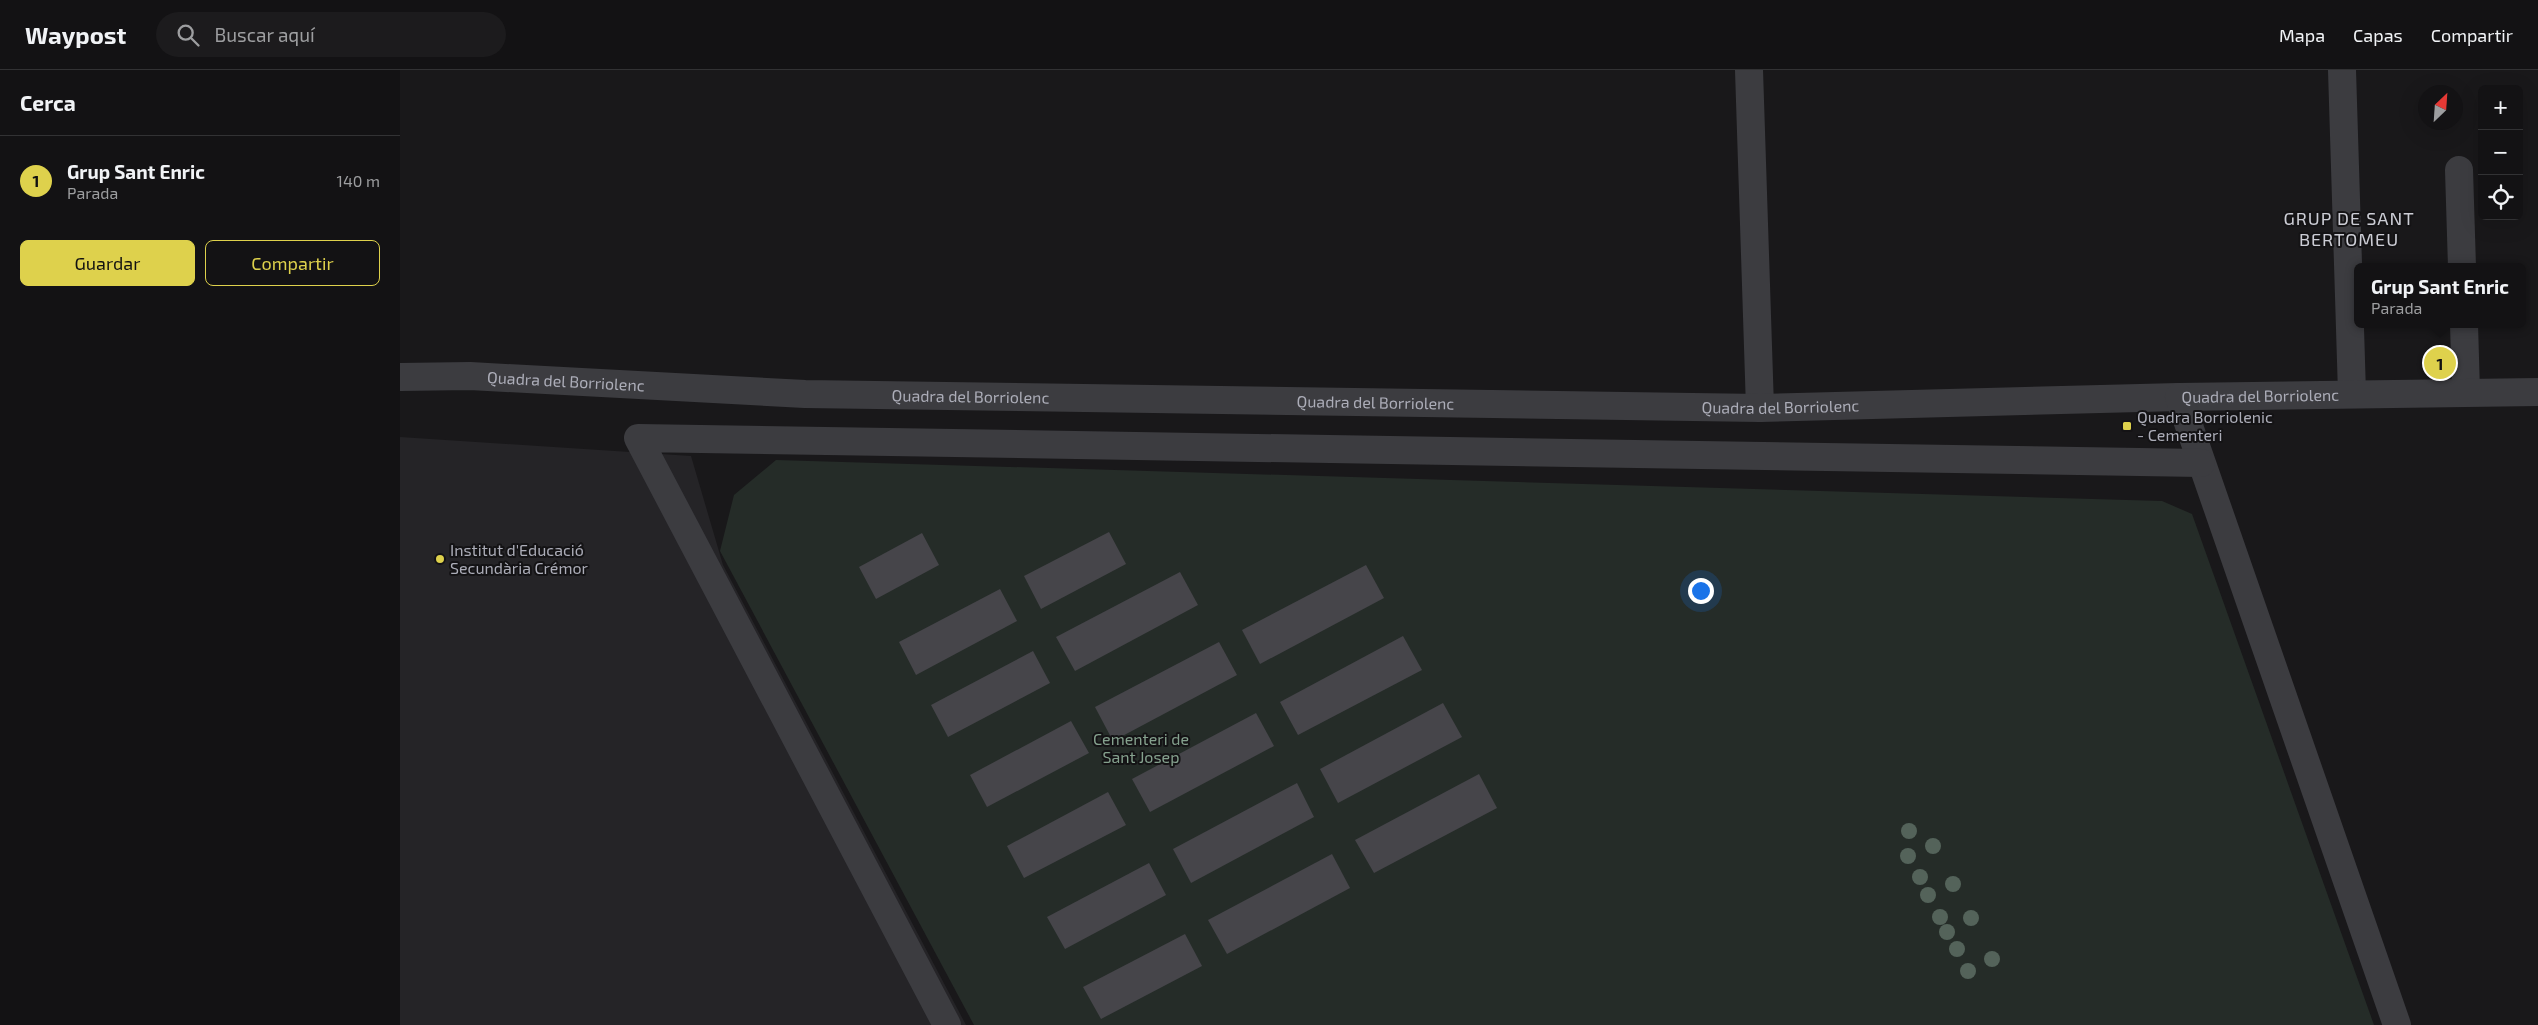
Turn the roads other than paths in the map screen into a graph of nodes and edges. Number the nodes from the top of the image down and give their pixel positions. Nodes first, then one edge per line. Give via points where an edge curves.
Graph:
1 (1749, 70) edge
2 (2342, 70) edge
3 (2459, 170) dead end
4 (2462, 263) edge
5 (2464, 328) edge
6 (400, 376) edge
7 (2466, 392) junction
8 (2538, 392) edge
9 (2352, 393) junction
10 (2179, 397) junction
11 (1760, 408) junction
12 (2201, 463) junction
13 (947, 1025) edge
14 (2396, 1025) edge

1 - 11 street
2 - 9 street, Quadra del Borriolenc
3 - 4 street
5 - 7 street
6 - 11 street, Quadra del Borriolenc via 470,376 805,394
7 - 8 street, Quadra del Borriolenc
7 - 9 street, Quadra del Borriolenc
9 - 10 street, Quadra del Borriolenc
10 - 11 street, Quadra del Borriolenc
10 - 12 street
12 - 13 street via 638,438
12 - 14 street

